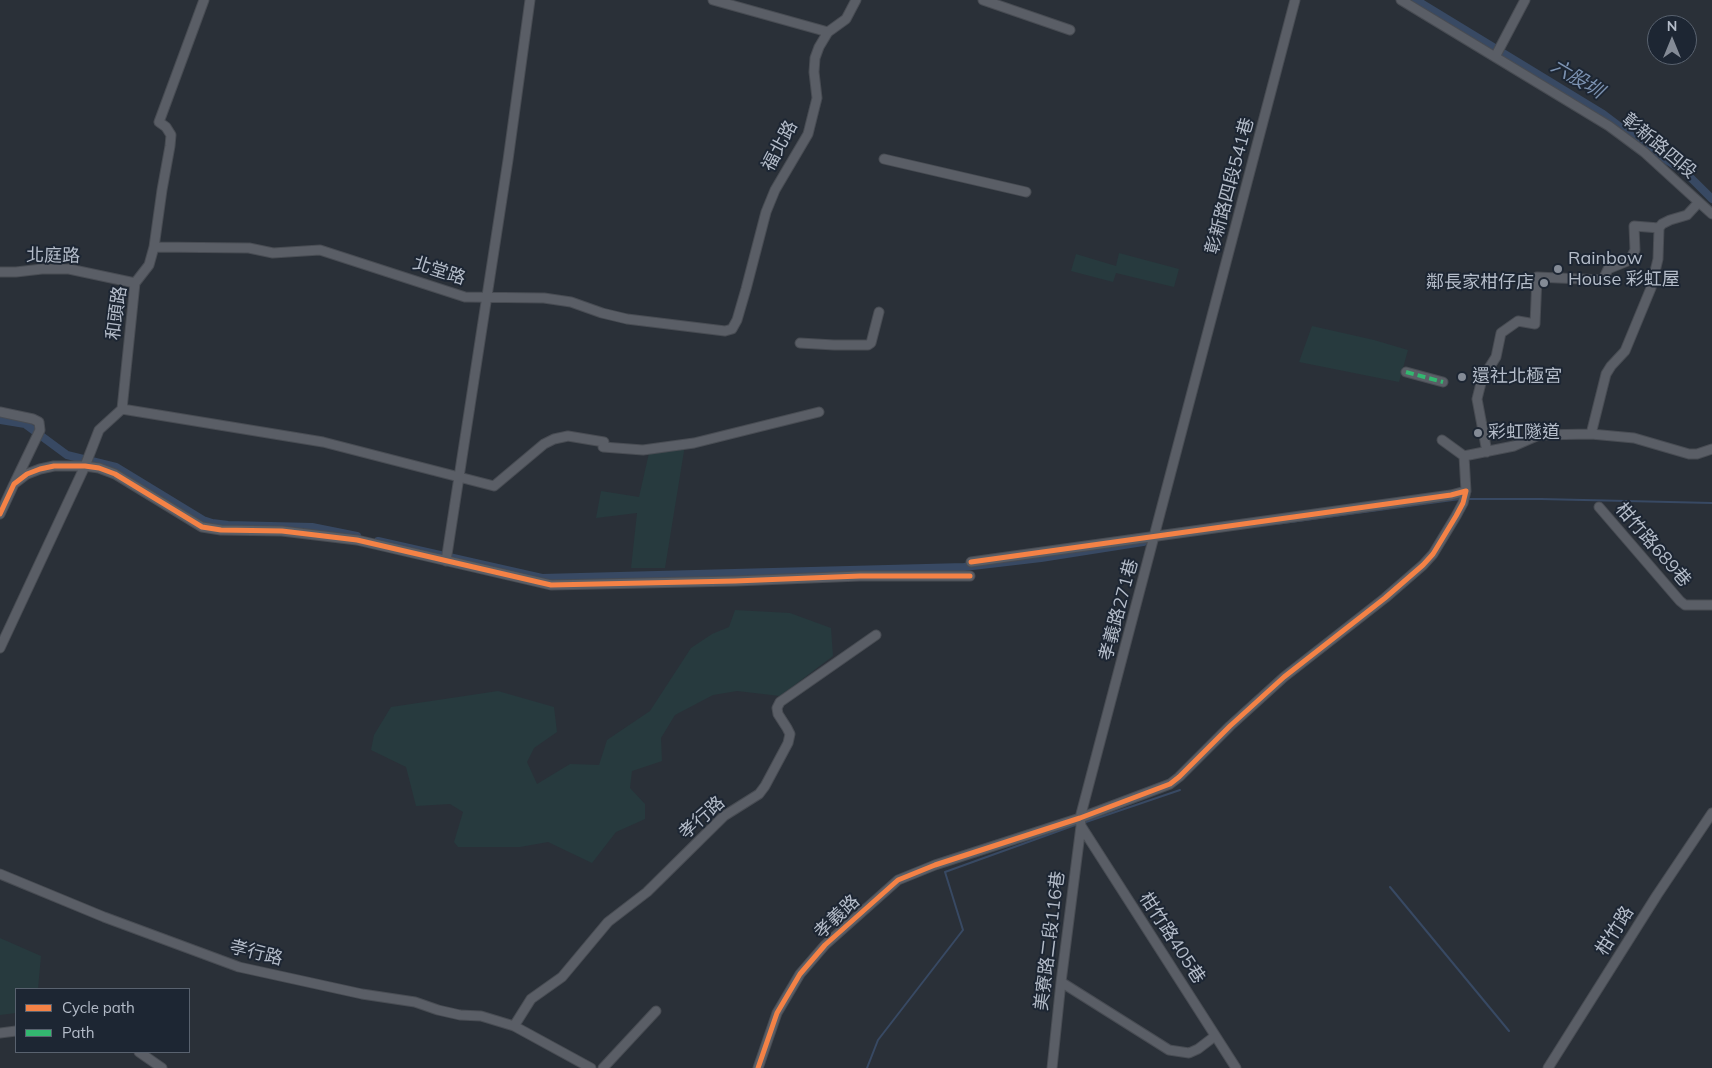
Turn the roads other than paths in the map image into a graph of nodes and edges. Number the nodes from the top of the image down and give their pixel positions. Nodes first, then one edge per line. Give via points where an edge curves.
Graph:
1 (204, 0) edge
2 (530, 0) edge
3 (712, 0) edge
4 (856, 0) edge
5 (984, 0) edge
6 (1295, 0) edge
7 (1401, 0) edge
8 (1522, 1) edge
9 (1070, 30) dead end
10 (828, 32) junction
11 (1495, 57) junction
12 (884, 159) dead end
13 (1026, 192) dead end
14 (1700, 202) junction
15 (1712, 214) edge
16 (1659, 228) junction
17 (154, 247) junction
18 (0, 272) edge
19 (135, 283) junction
20 (746, 289) joint
21 (486, 297) junction
22 (879, 312) dead end
23 (800, 343) dead end
24 (1406, 372) dead end
25 (1196, 380) joint
26 (1443, 382) dead end
27 (122, 409) junction
28 (0, 412) edge
29 (819, 412) dead end
30 (1591, 434) junction
31 (1442, 440) dead end
32 (1712, 449) edge
33 (1487, 452) junction
34 (1464, 456) junction
35 (85, 466) junction
36 (459, 476) junction
37 (14, 484) junction
38 (1466, 491) junction
39 (1599, 507) dead end
40 (0, 514) edge
41 (1156, 535) junction
42 (446, 560) junction
43 (971, 562) dead end
44 (970, 576) dead end
45 (1712, 605) edge
46 (876, 634) dead end
47 (0, 648) edge
48 (1712, 814) edge
49 (1081, 822) junction
50 (0, 874) edge
51 (1061, 982) junction
52 (656, 1011) dead end
53 (514, 1026) junction
54 (15, 1031) edge
55 (0, 1033) edge
56 (1215, 1036) junction
57 (140, 1053) edge
58 (158, 1067) edge
59 (591, 1068) edge
60 (603, 1068) edge
61 (758, 1068) edge
62 (1052, 1068) edge
63 (1236, 1068) edge
64 (1548, 1068) edge

1 - 17 street, 和頭路 via 159,122 171,135
2 - 21 street
3 - 10 street
4 - 10 street, 福北路 via 846,19
5 - 9 street
6 - 25 street, 彰新路四段541巷
7 - 11 street, 彰新路四段
8 - 11 street
10 - 20 street, 福北路 via 815,58 818,98 808,134 775,190 766,212
11 - 14 street, 彰新路四段 via 1609,126
12 - 13 street
14 - 15 street, 彰新路四段
14 - 16 street via 1687,216 1670,220
16 - 30 street via 1658,259 1651,288 1625,351 1606,374
16 - 33 street via 1634,226 1635,250 1630,260 1608,269 1602,280 1536,277 1535,324 1518,322 1501,334 1496,358 1482,379 1477,399
17 - 19 street, 和頭路 via 149,265
17 - 21 street, 北堂路 via 250,248 273,253 320,250 465,297
18 - 19 street, 北庭路 via 69,269
19 - 27 street, 和頭路
20 - 21 street, 北堂路 via 737,320 732,329 725,331 627,319 571,302 544,298
21 - 36 street
22 - 23 street via 868,345
24 - 26 street
25 - 41 street, 孝義路271巷
27 - 35 street via 99,430
27 - 36 street via 323,442
28 - 37 street via 39,422 40,430
29 - 36 street via 694,442 643,450 568,436 544,444 494,486
30 - 32 street via 1634,438 1689,454
30 - 33 street via 1539,435 1514,446
31 - 34 street
33 - 34 street
34 - 38 street
35 - 37 street via 40,469
35 - 42 street via 115,474 202,527 282,531 357,540
35 - 47 street
36 - 42 street
37 - 40 street
38 - 41 street
38 - 49 street, 孝義路 via 1456,516 1424,565 1284,677 1179,777 1170,784
39 - 45 street, 柑竹路689巷 via 1680,601 1685,605
41 - 43 street
41 - 49 street, 孝義路271巷
42 - 44 street via 551,585
46 - 53 street, 孝行路 via 780,702 778,714 788,728 788,743 759,794 724,816 648,892 608,922 562,977 531,999
48 - 64 street, 柑竹路 via 1657,894
49 - 51 street, 美寮路二段116巷
49 - 56 street, 柑竹路405巷
49 - 61 street, 孝義路 via 898,880 825,945 800,974 777,1013
50 - 53 street, 孝行路 via 239,967 415,1002 453,1013 481,1016
51 - 56 street via 1169,1050 1189,1053
51 - 62 street, 美寮路二段116巷
52 - 60 street
53 - 59 street, 孝行路
54 - 55 street
56 - 63 street, 柑竹路405巷
57 - 58 street

